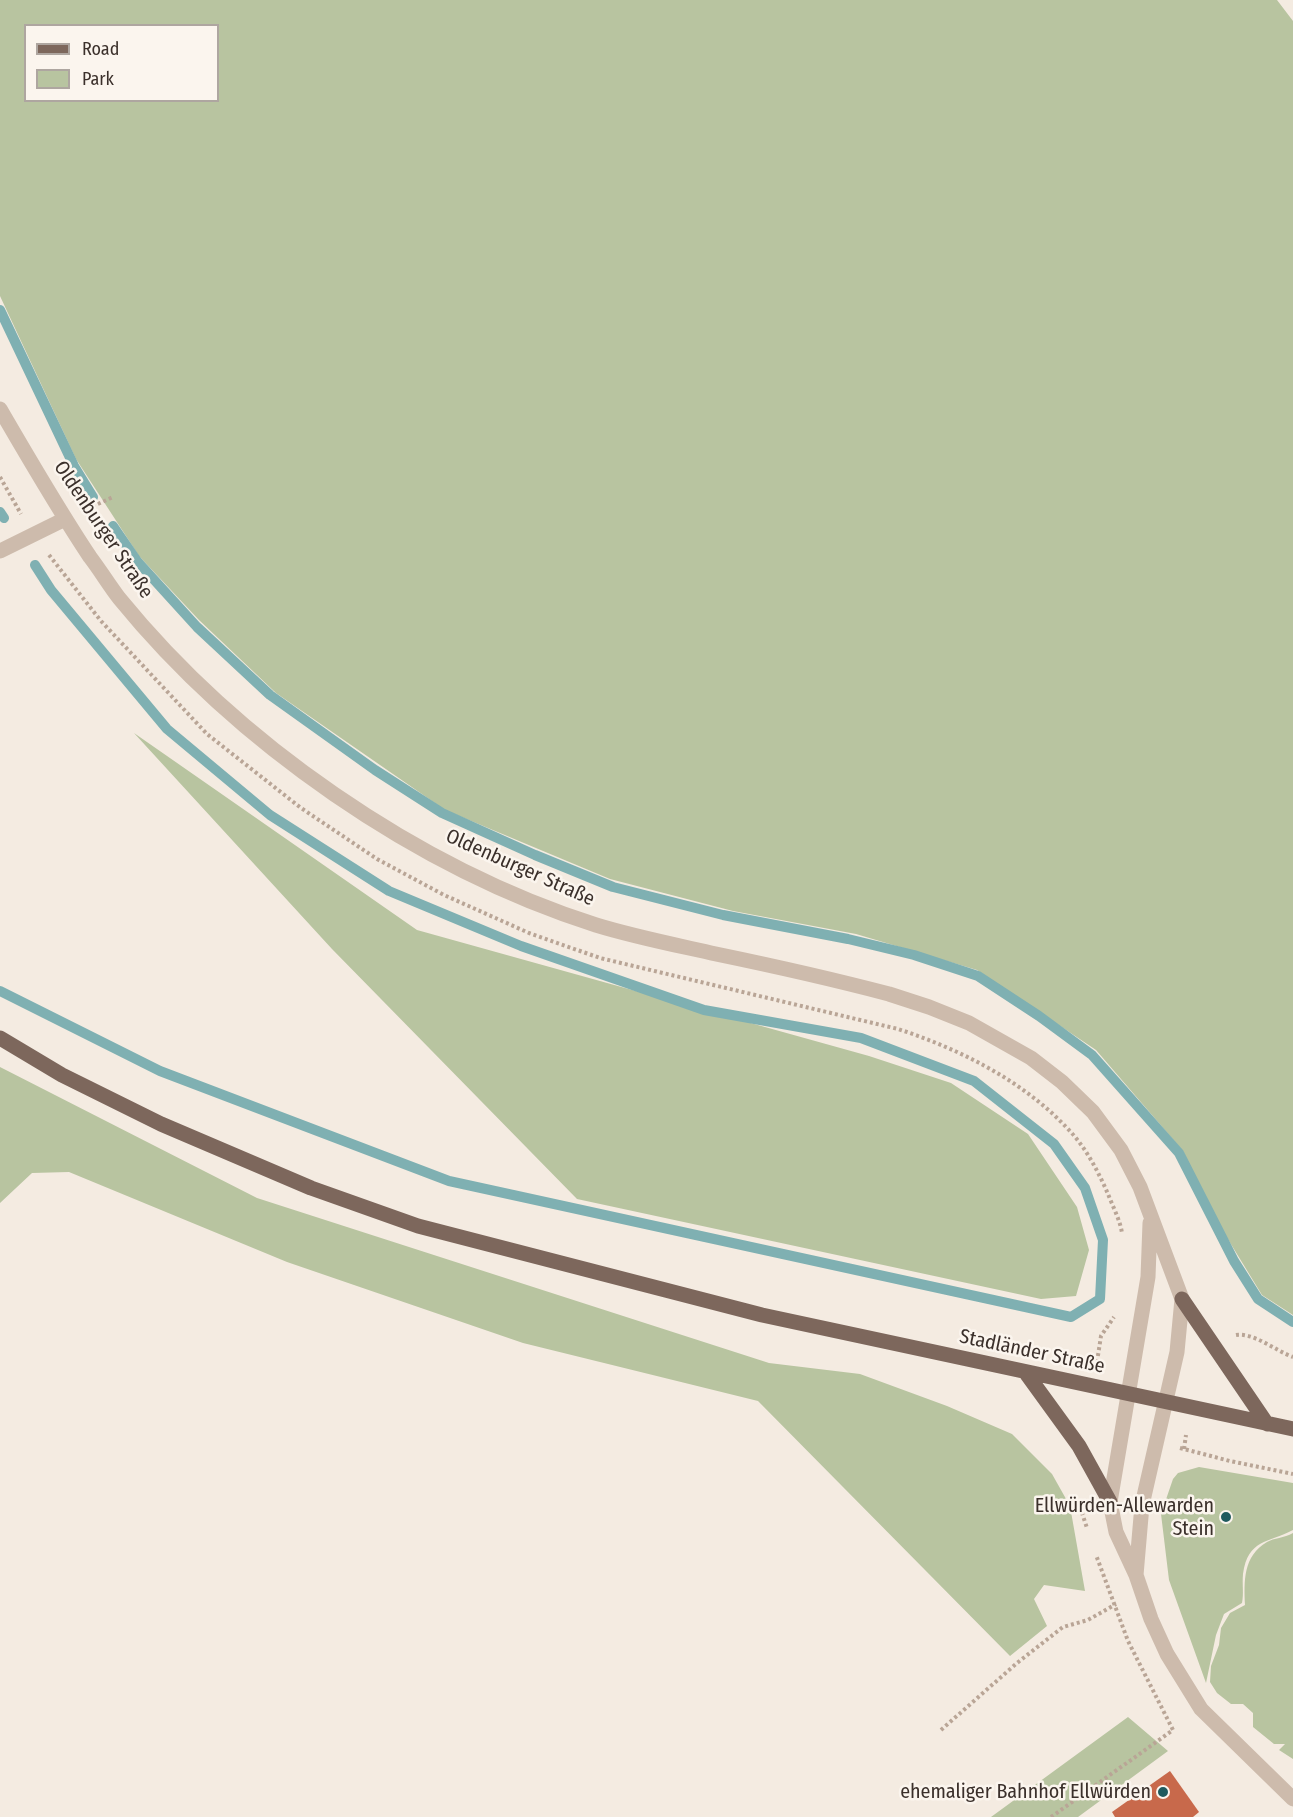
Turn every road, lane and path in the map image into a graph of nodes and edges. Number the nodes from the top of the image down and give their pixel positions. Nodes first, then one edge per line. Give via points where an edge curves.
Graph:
1 (0, 409) edge
2 (65, 519) junction
3 (0, 551) edge
4 (0, 1038) edge
5 (1150, 1216) junction
6 (1182, 1299) junction
7 (1112, 1322) dead end
8 (1101, 1336) dead end
9 (1026, 1373) junction
10 (1128, 1394) junction
11 (1166, 1403) junction
12 (1268, 1424) junction
13 (1293, 1429) edge
14 (1155, 1442) junction
15 (1293, 1474) edge
16 (1110, 1502) junction
17 (1136, 1575) junction
18 (1141, 1592) junction
19 (941, 1730) dead end
20 (1173, 1730) dead end
21 (1293, 1799) edge
22 (1051, 1817) edge

1 - 2 street, Oldenburger Straße
2 - 3 street
2 - 5 street, Oldenburger Straße via 118,597 176,661 215,700 342,800 454,866 597,925 858,986 969,1023 1031,1058 1093,1112 1120,1150
4 - 9 main road, Stadländer Straße via 62,1075 161,1124 310,1188 418,1227 762,1316
5 - 6 street, Oldenburger Straße
5 - 10 street, Oldenburger Straße via 1148,1277
6 - 11 street, Oldenburger Straße via 1177,1352
6 - 12 main road
7 - 8 path
9 - 10 main road, Stadländer Straße
9 - 16 main road via 1079,1446
10 - 11 main road, Stadländer Straße
10 - 16 street, Oldenburger Straße
11 - 12 main road, Stadländer Straße
11 - 14 street, Oldenburger Straße
12 - 13 main road, Stadländer Straße
14 - 15 path
14 - 17 street, Oldenburger Straße via 1142,1505
16 - 17 street via 1116,1532
17 - 18 street
18 - 19 path via 1088,1620 1063,1627
18 - 21 street via 1167,1654 1201,1709
20 - 22 path

